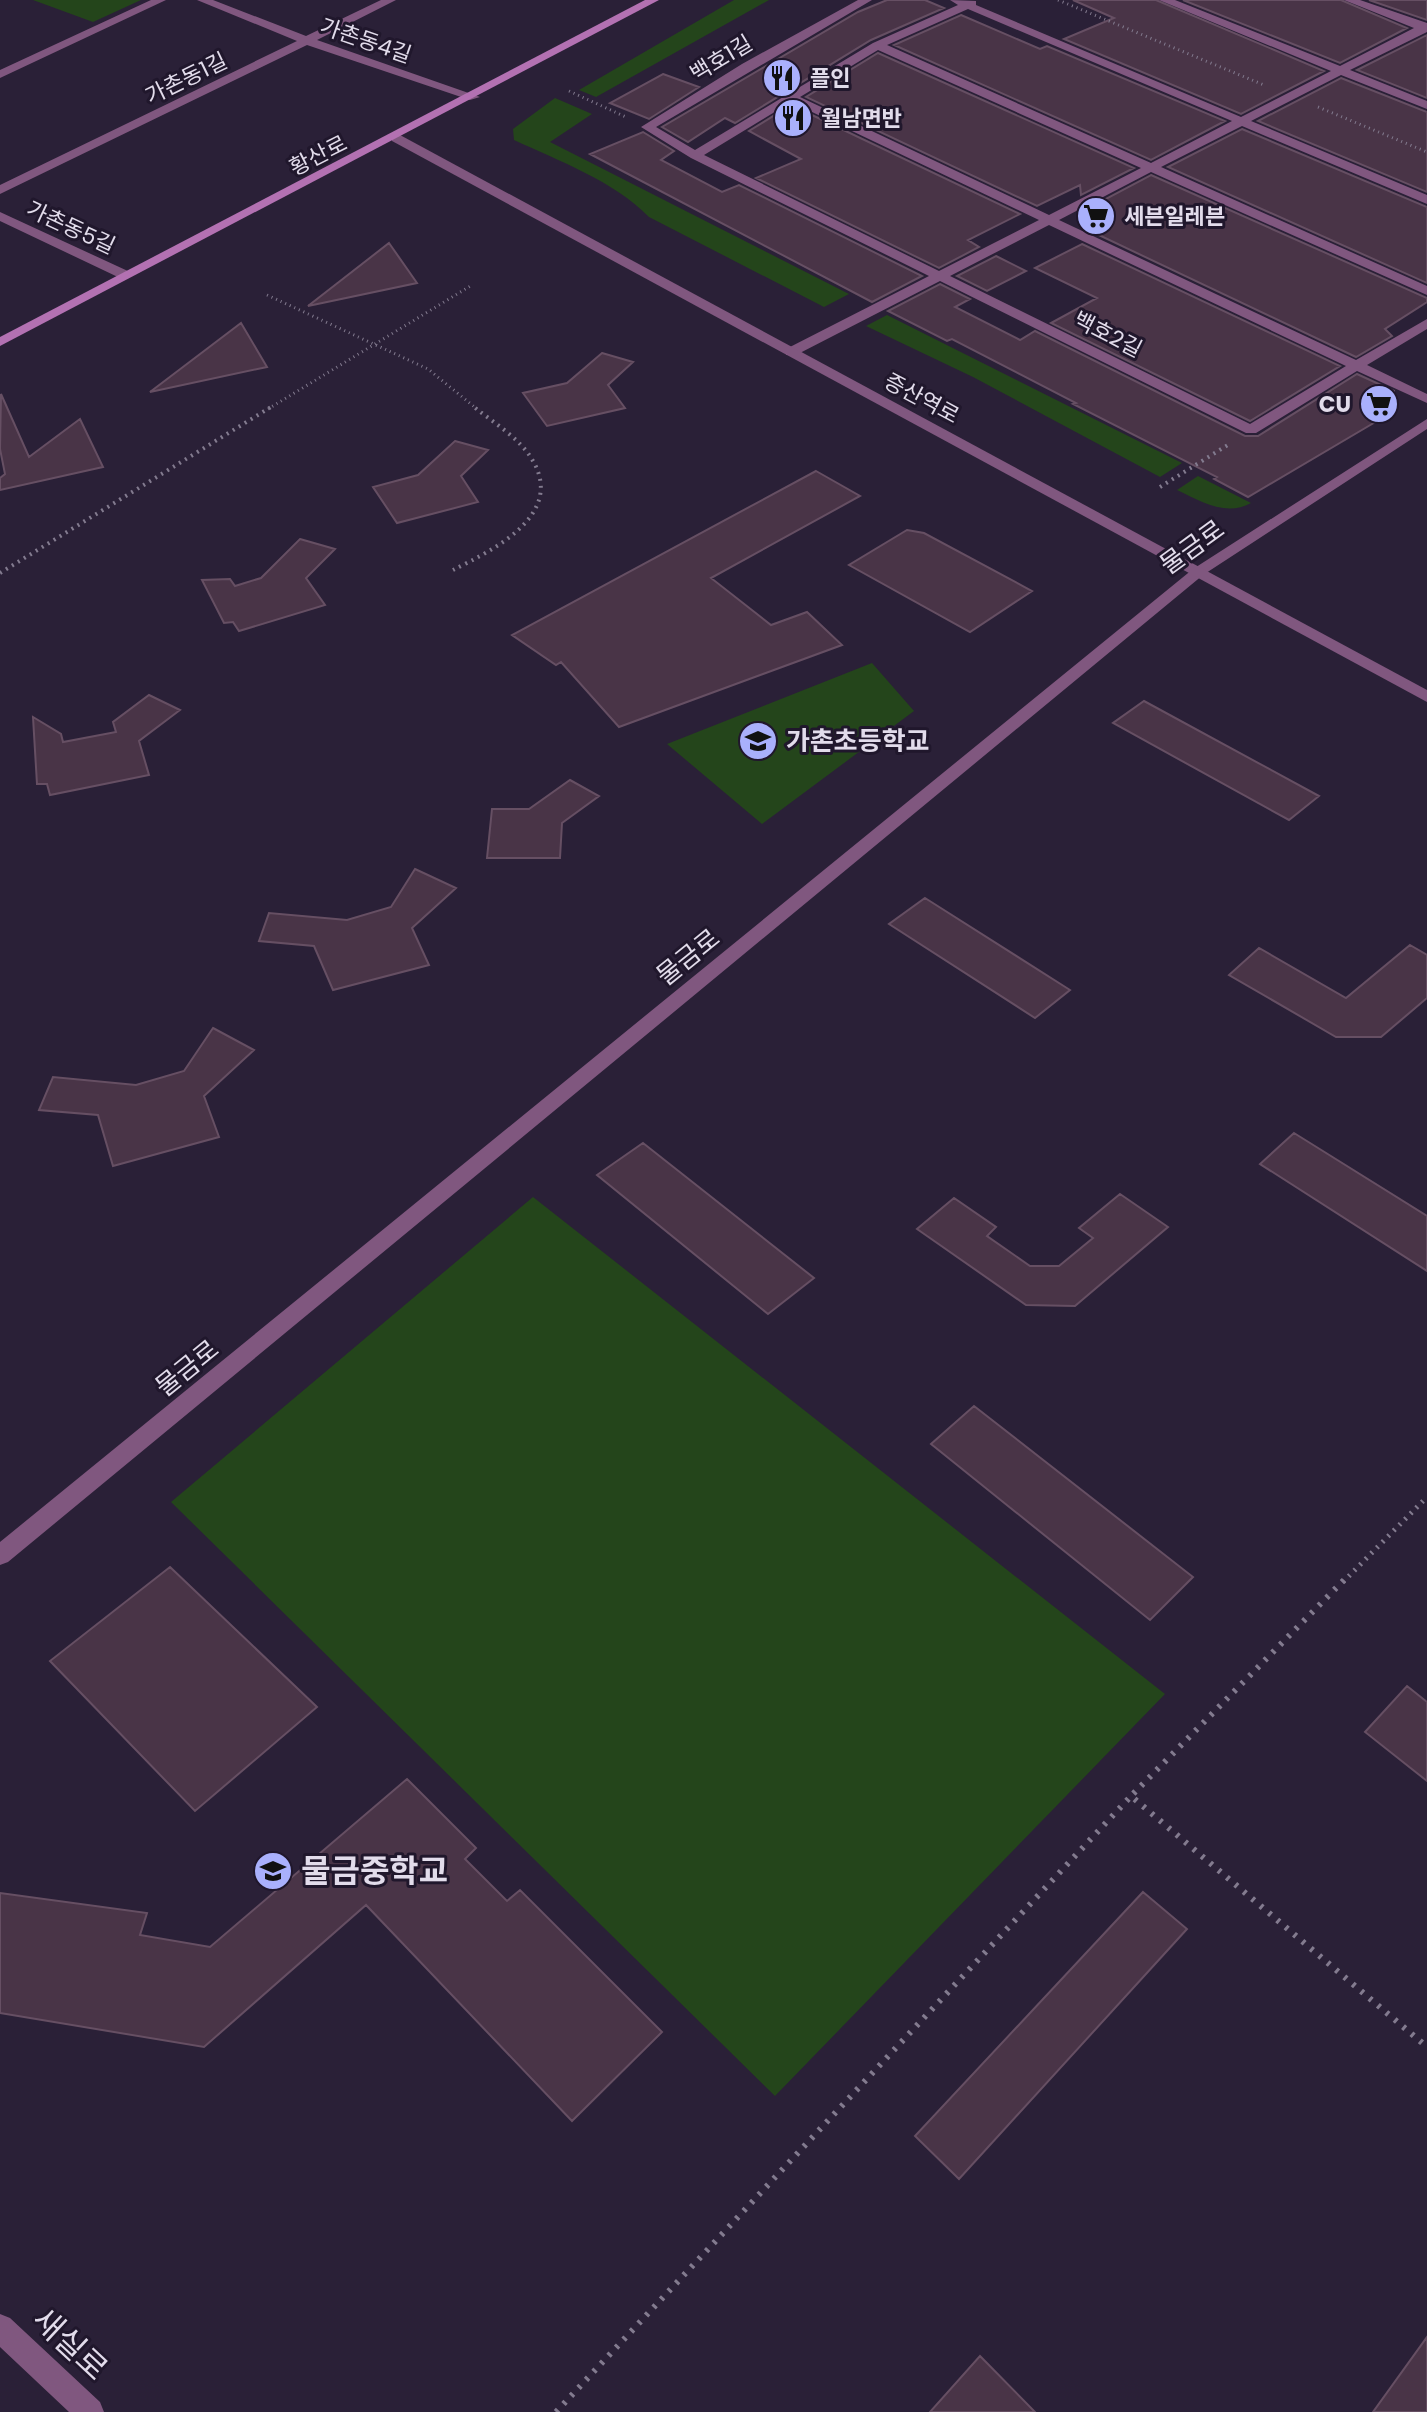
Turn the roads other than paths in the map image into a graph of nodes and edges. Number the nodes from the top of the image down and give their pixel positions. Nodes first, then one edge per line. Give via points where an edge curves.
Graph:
1 (160, 0) edge
2 (203, 0) edge
3 (390, 0) edge
4 (653, 0) edge
5 (866, 0) edge
6 (956, 0) edge
7 (1165, 0) edge
8 (1350, 0) edge
9 (974, 2) edge
10 (1426, 28) edge
11 (308, 41) junction
12 (877, 45) junction
13 (1341, 71) junction
14 (0, 74) edge
15 (474, 97) junction
16 (791, 97) junction
17 (1427, 105) edge
18 (1242, 121) junction
19 (396, 138) junction
20 (695, 155) junction
21 (1150, 169) junction
22 (0, 190) edge
23 (1427, 200) edge
24 (0, 216) edge
25 (1049, 221) junction
26 (125, 275) junction
27 (941, 276) junction
28 (1427, 291) edge
29 (1427, 323) edge
30 (0, 342) edge
31 (791, 352) junction
32 (1358, 365) junction
33 (1427, 399) edge
34 (1427, 423) edge
35 (1198, 572) junction
36 (1427, 697) edge
37 (0, 1555) edge
38 (0, 2328) edge
39 (90, 2412) edge

1 - 14 street
2 - 11 street, 가촌동4길
3 - 11 street, 가촌동1길
4 - 15 main road, 황산로
5 - 20 street, 백호1길 via 647,127
6 - 9 street
7 - 13 street
8 - 10 street
9 - 12 street
9 - 18 street
10 - 13 street
11 - 15 street, 가촌동4길
11 - 22 street, 가촌동1길
12 - 16 street
12 - 21 street
13 - 17 street
13 - 18 street
15 - 19 main road, 황산로
16 - 20 street
16 - 25 street
18 - 21 street
18 - 23 street
19 - 26 main road, 황산로
19 - 31 street, 증산역로
20 - 27 street
21 - 25 street
21 - 28 street
24 - 26 street, 가촌동5길
25 - 27 street
25 - 32 street
26 - 30 main road, 황산로
27 - 31 street
27 - 32 street, 백호2길 via 1251,430
29 - 32 street
31 - 35 street, 증산역로
32 - 33 street
34 - 35 street, 물금로
35 - 36 street, 증산역로
35 - 37 street, 물금로
38 - 39 street, 새실로

